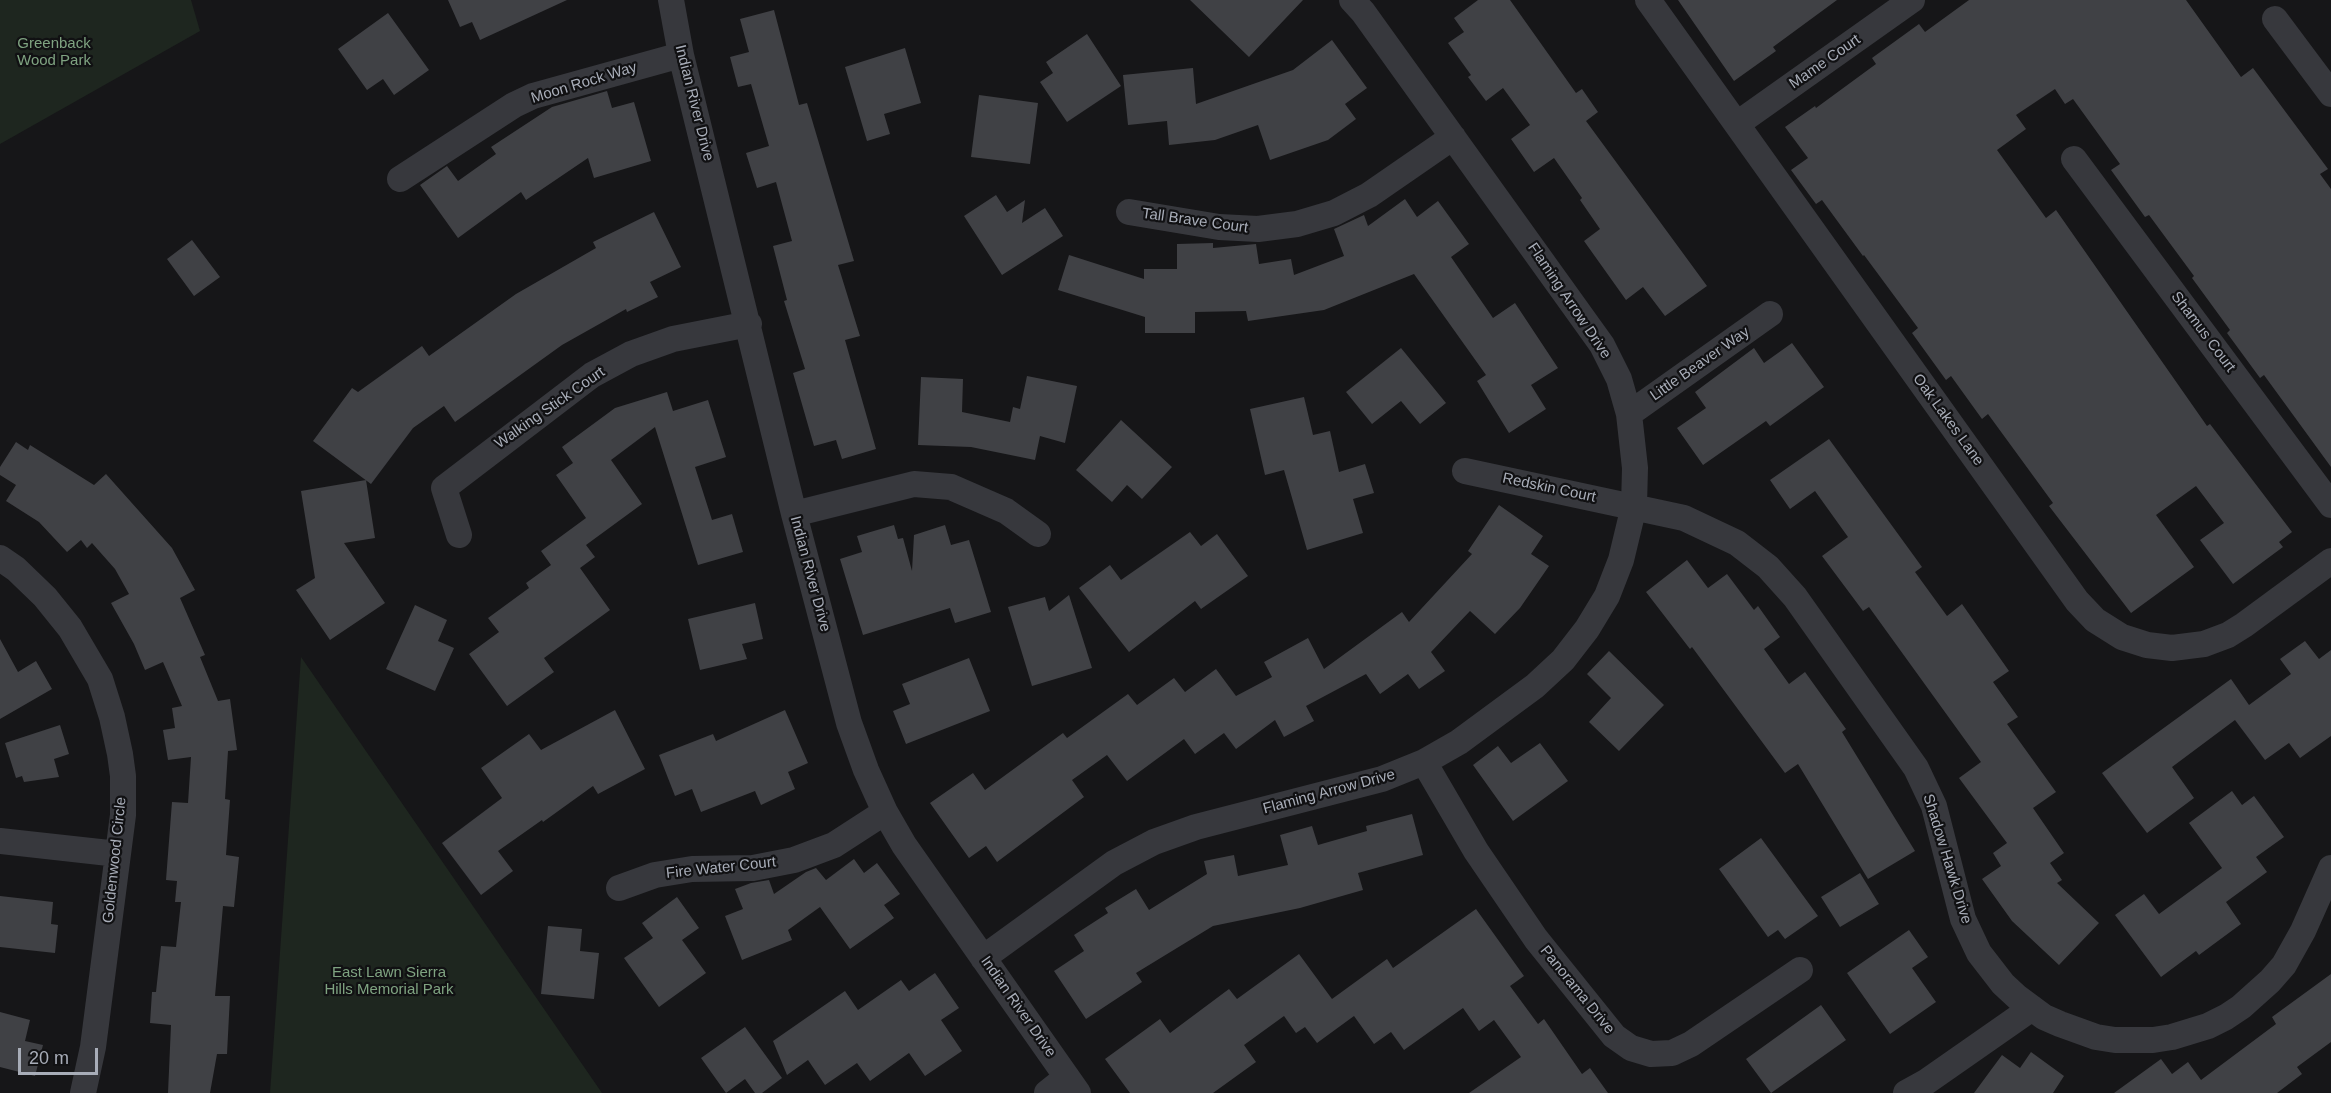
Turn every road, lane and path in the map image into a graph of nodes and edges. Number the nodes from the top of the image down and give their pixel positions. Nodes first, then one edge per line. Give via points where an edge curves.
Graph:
1 (671, 0) edge
2 (1352, 0) edge
3 (1648, 0) edge
4 (1912, 0) edge
5 (2275, 19) dead end
6 (681, 55) junction
7 (2331, 94) edge
8 (1737, 124) junction
9 (1453, 137) junction
10 (2074, 159) dead end
11 (400, 179) dead end
12 (1129, 212) dead end
13 (1770, 314) dead end
14 (749, 324) junction
15 (1629, 414) junction
16 (1465, 471) dead end
17 (2331, 505) edge
18 (1634, 506) junction
19 (794, 514) junction
20 (1038, 534) dead end
21 (459, 535) dead end
22 (0, 558) edge
23 (2331, 561) edge
24 (1424, 762) junction
25 (885, 812) junction
26 (0, 841) edge
27 (118, 854) junction
28 (2331, 867) edge
29 (619, 888) dead end
30 (983, 958) junction
31 (1800, 970) dead end
32 (2032, 1008) junction
33 (1073, 1085) edge
34 (83, 1093) edge
35 (1047, 1093) edge
36 (1906, 1093) edge

1 - 6 street, Indian River Drive
2 - 9 street, Flaming Arrow Drive
3 - 8 street, Oak Lakes Lane
4 - 8 street, Mame Court
5 - 7 street
6 - 11 street, Moon Rock Way via 533,96
6 - 14 street, Indian River Drive
8 - 23 street, Oak Lakes Lane via 2070,591 2095,620 2122,637 2147,645 2172,648 2204,644 2244,625
9 - 12 street, Tall Brave Court via 1369,195 1334,213 1297,224 1258,229 1220,227
9 - 15 street, Flaming Arrow Drive via 1602,345 1619,379
10 - 17 street, Shamus Court
13 - 15 street, Little Beaver Way
14 - 19 street, Indian River Drive
14 - 21 street, Walking Stick Court via 673,339 631,354 592,375 444,488
15 - 18 street, Flaming Arrow Drive via 1635,468
16 - 18 street, Redskin Court
18 - 24 street, Flaming Arrow Drive via 1621,560 1607,596 1563,660 1459,742
18 - 32 street, Shadow Hawk Drive via 1684,518 1737,543 1768,567 1795,597 1916,768 1934,806 1963,919 1979,953 2003,984
19 - 20 street via 914,484 951,487 1005,511
19 - 25 street, Indian River Drive via 849,723
22 - 27 street, Goldenwood Circle via 45,597 70,628 100,680 112,717 123,776
24 - 30 street, Flaming Arrow Drive via 1382,779 1196,827 1154,842 1114,863
24 - 31 street, Panorama Drive via 1476,851 1536,939 1614,1036 1631,1048 1651,1054 1672,1053
25 - 29 street, Fire Water Court via 834,845 794,860 753,868 692,869 655,875
25 - 30 street, Indian River Drive
26 - 27 street
27 - 34 street, Goldenwood Circle via 93,1047
28 - 32 street, Shadow Hawk Drive via 2303,932 2283,965 2241,1007 2208,1026 2162,1039 2115,1040 2060,1024
30 - 33 street, Indian River Drive
32 - 36 street
33 - 35 street

